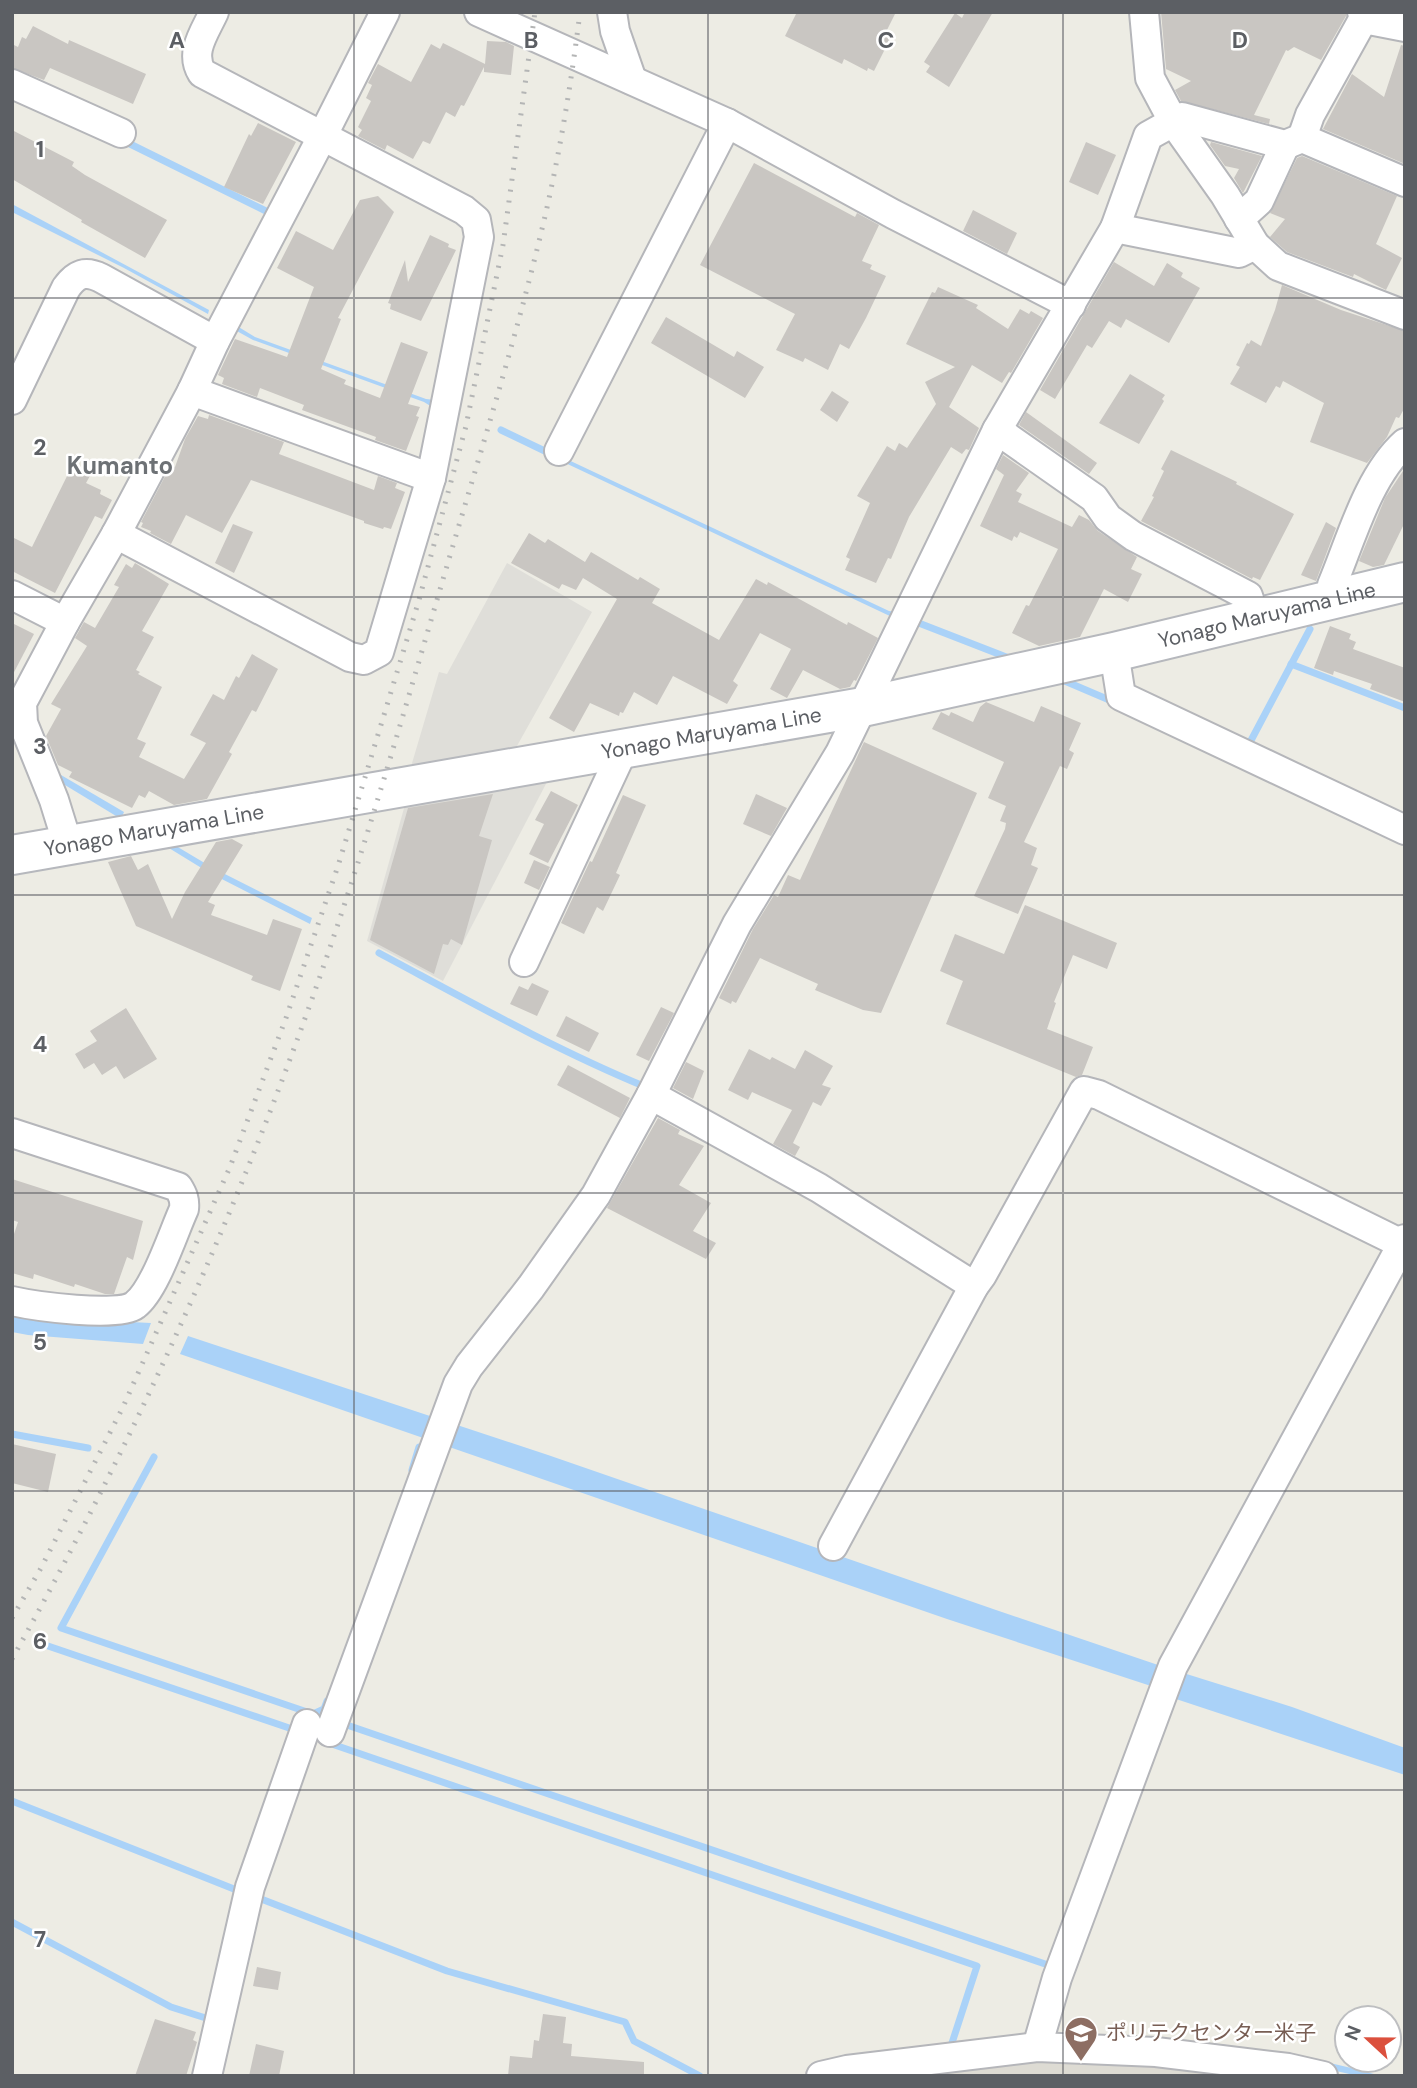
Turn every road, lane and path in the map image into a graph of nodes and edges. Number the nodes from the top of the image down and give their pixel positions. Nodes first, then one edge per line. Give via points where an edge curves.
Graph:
1 (214, 12) edge
2 (385, 12) edge
3 (479, 12) edge
4 (612, 12) edge
5 (1144, 12) edge
6 (1364, 14) edge
7 (1405, 27) edge
8 (632, 80) junction
9 (12, 84) edge
10 (727, 123) junction
11 (1174, 123) junction
12 (121, 132) dead end
13 (323, 135) junction
14 (1294, 141) junction
15 (1405, 182) edge
16 (1239, 219) junction
17 (1115, 228) junction
18 (1255, 245) junction
19 (1071, 305) junction
20 (1405, 315) edge
21 (215, 341) junction
22 (192, 391) junction
23 (12, 400) edge
24 (997, 430) junction
25 (1405, 443) edge
26 (559, 451) dead end
27 (430, 478) junction
28 (116, 534) junction
29 (1405, 582) edge
30 (12, 595) edge
31 (1335, 598) junction
32 (1255, 617) junction
33 (65, 622) junction
34 (1114, 652) junction
35 (863, 707) junction
36 (624, 748) junction
37 (1405, 830) edge
38 (68, 845) junction
39 (12, 855) edge
40 (524, 962) dead end
41 (651, 1095) junction
42 (12, 1133) edge
43 (1403, 1241) edge
44 (974, 1286) junction
45 (12, 1301) edge
46 (833, 1546) dead end
47 (1038, 2039) junction
48 (207, 2076) edge
49 (821, 2076) edge
50 (1323, 2076) edge

1 - 13 street via 197,47 195,59 202,73
2 - 13 street
3 - 8 street
4 - 8 street
5 - 11 street via 1150,78
6 - 7 street via 1369,20
6 - 14 street
8 - 10 street
9 - 12 street
10 - 19 street
10 - 26 street
11 - 14 street via 1182,117
11 - 16 street
11 - 17 street via 1148,136
13 - 21 street
13 - 27 street via 464,210 478,227
14 - 15 street
14 - 16 street via 1258,201
16 - 18 street
17 - 18 street via 1239,253
17 - 19 street
18 - 20 street via 1278,266
19 - 24 street
21 - 22 street
21 - 23 street via 84,273 66,288
22 - 27 street
22 - 28 street
24 - 32 street via 1094,498 1108,518 1133,536 1248,596
24 - 35 street
25 - 31 street via 1373,485 1332,585
27 - 28 street via 383,643 379,652 364,660 350,657
28 - 33 street
29 - 31 main road, Yonago Maruyama Line
30 - 33 street
31 - 32 main road, Yonago Maruyama Line
32 - 34 main road, Yonago Maruyama Line
33 - 38 street via 28,689 21,712
34 - 35 main road, Yonago Maruyama Line
34 - 37 street via 1121,696
35 - 36 main road, Yonago Maruyama Line
35 - 41 street via 737,924
36 - 38 main road, Yonago Maruyama Line
36 - 40 street
38 - 39 main road, Yonago Maruyama Line
41 - 44 street via 820,1188
41 - 48 street via 596,1195 458,1384 437,1447 250,1887
42 - 45 street via 178,1187 184,1209 150,1286 134,1307 83,1310
43 - 44 street via 1084,1091
43 - 47 street via 1173,1666
44 - 46 street
47 - 49 street
47 - 50 street

